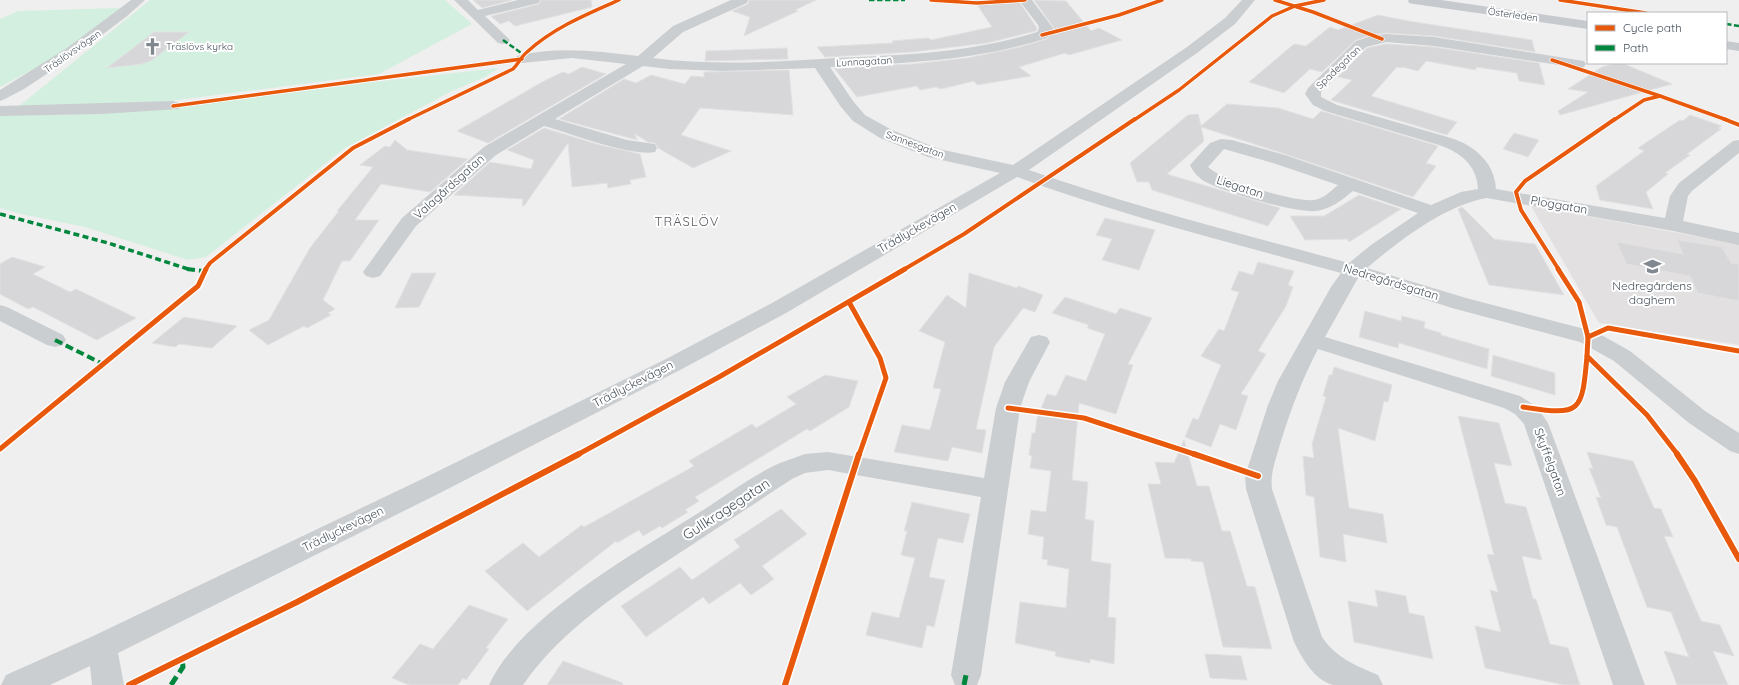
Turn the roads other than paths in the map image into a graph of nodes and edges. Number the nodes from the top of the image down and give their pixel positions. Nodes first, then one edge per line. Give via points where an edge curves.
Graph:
1 (139, 0) edge
2 (460, 0) edge
3 (534, 0) edge
4 (742, 0) edge
5 (1025, 0) edge
6 (1237, 0) edge
7 (1249, 0) edge
8 (1414, 0) edge
9 (476, 14) junction
10 (1587, 25) edge
11 (1218, 29) junction
12 (503, 40) dead end
13 (1727, 45) edge
14 (1739, 47) edge
15 (522, 59) dead end
16 (641, 61) junction
17 (820, 64) junction
18 (1579, 64) dead end
19 (0, 96) edge
20 (173, 106) dead end
21 (0, 111) edge
22 (542, 120) junction
23 (1739, 145) edge
24 (649, 148) dead end
25 (1016, 171) junction
26 (1351, 184) junction
27 (1487, 193) junction
28 (1432, 212) junction
29 (1674, 226) junction
30 (1739, 239) edge
31 (1353, 270) junction
32 (373, 272) dead end
33 (0, 312) edge
34 (55, 340) dead end
35 (1312, 340) junction
36 (1039, 342) dead end
37 (1739, 445) edge
38 (995, 490) junction
39 (102, 646) junction
40 (966, 675) dead end
41 (17, 685) edge
42 (108, 685) edge
43 (505, 685) edge
44 (1366, 685) edge
45 (1629, 685) edge

1 - 19 street, Träslövsvägen via 63,59
2 - 9 street
3 - 9 street
4 - 16 street via 678,29
5 - 17 street, Lunnagatan via 1046,28 1042,35 1026,41 963,54
6 - 11 street, Trädlyckevägen
7 - 11 street, Trädlyckevägen via 1230,22
8 - 10 main road, Österleden
9 - 12 street
11 - 25 street, Trädlyckevägen via 1169,67
13 - 14 main road
15 - 16 street, Lunnagatan via 580,54
16 - 17 street, Lunnagatan via 683,65
16 - 22 street, Valagårdsgatan
17 - 25 street, Sannesgatan via 859,118 886,134 934,153
18 - 27 street, Spadegatan via 1393,38 1361,44 1313,91 1318,102 1331,108 1467,151 1482,171 1488,186
20 - 21 street
22 - 24 street via 625,145
22 - 32 street, Valagårdsgatan via 490,151 409,222
23 - 29 street via 1685,187 1679,196
25 - 31 street, Nedregårdsgatan via 1138,212
25 - 39 street, Trädlyckevägen via 779,308 674,364
26 - 26 street, Liegatan via 1250,149 1226,144 1216,147 1199,165 1205,174 1222,182 1303,205 1323,203
26 - 28 street, Liegatan
27 - 28 street, Ploggatan via 1467,196
27 - 29 street, Ploggatan
28 - 31 street, Ploggatan via 1378,249
29 - 30 street, Ploggatan
31 - 35 street
31 - 37 street, Nedregårdsgatan via 1459,303 1588,337 1622,356 1697,417
33 - 34 street
35 - 44 street via 1280,405 1258,476 1259,489 1309,642 1315,653 1334,670
35 - 45 street, Skyffelgatan via 1512,402 1530,413 1536,423
36 - 38 street via 1017,382 1008,408
38 - 40 street
38 - 43 street, Gullkragegatan via 828,461 797,465 626,573 580,607 544,637
39 - 41 street, Trädlyckevägen
39 - 42 street

